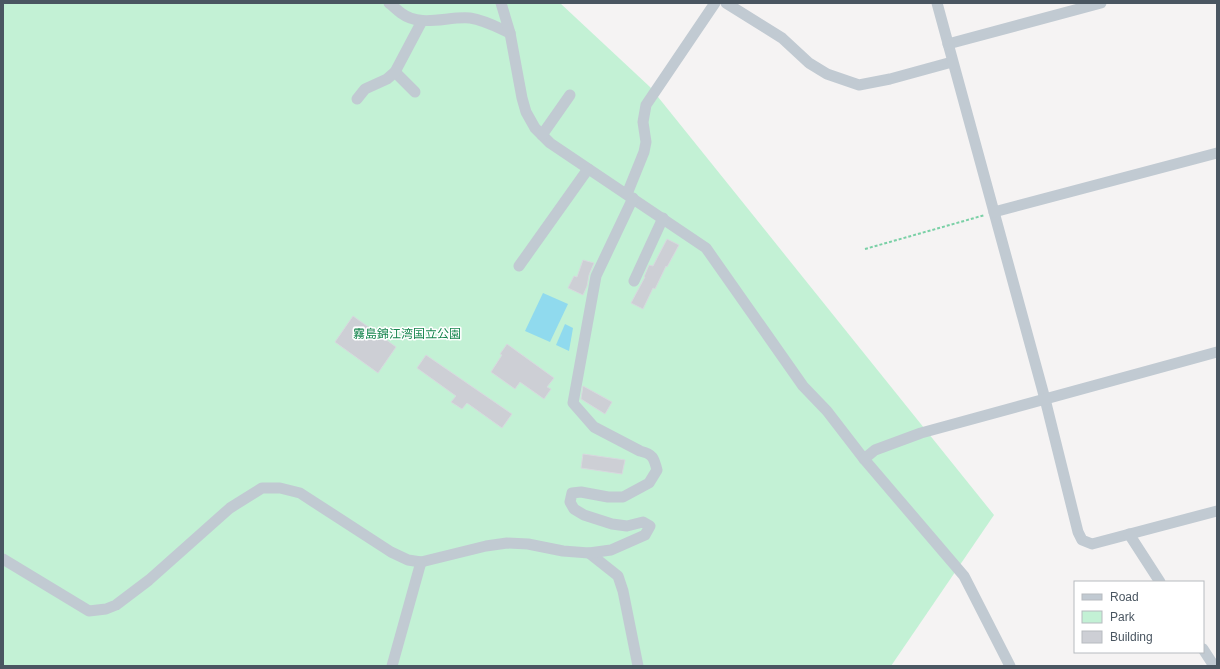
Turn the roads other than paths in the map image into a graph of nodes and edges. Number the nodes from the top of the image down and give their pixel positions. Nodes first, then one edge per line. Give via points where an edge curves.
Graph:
1 (389, 3) edge
2 (501, 3) edge
3 (715, 3) edge
4 (726, 3) edge
5 (937, 3) edge
6 (1101, 3) edge
7 (422, 21) junction
8 (510, 33) junction
9 (948, 44) junction
10 (952, 62) junction
11 (396, 72) junction
12 (415, 92) dead end
13 (570, 95) dead end
14 (357, 99) dead end
15 (542, 135) junction
16 (1217, 154) edge
17 (588, 169) junction
18 (630, 196) junction
19 (994, 212) junction
20 (663, 218) junction
21 (520, 266) dead end
22 (634, 281) dead end
23 (1217, 352) edge
24 (1045, 399) junction
25 (864, 458) junction
26 (1217, 511) edge
27 (1129, 534) junction
28 (589, 553) junction
29 (3, 559) edge
30 (421, 562) junction
31 (1159, 581) edge
32 (1204, 651) edge
33 (392, 666) edge
34 (638, 666) edge
35 (1010, 666) edge
36 (1214, 666) edge

1 - 7 street via 401,14
2 - 8 street
3 - 18 street via 646,105 643,122 646,142
4 - 10 street via 782,38 809,63 827,74 859,85
5 - 9 street
6 - 9 street
7 - 8 street via 470,18
7 - 11 street
8 - 15 street via 526,112
9 - 10 street
10 - 19 street
11 - 12 street
11 - 14 street via 365,89
13 - 15 street
15 - 17 street
16 - 19 street
17 - 18 street
17 - 21 street
18 - 20 street
18 - 28 street via 596,276 573,403 594,427 640,452 648,453 654,459 657,470 649,483 623,497 572,493 570,502 574,510 584,515 612,524 627,526 643,522 650,526 645,535 611,550
19 - 24 street
20 - 22 street
20 - 25 street via 706,248 804,386
23 - 24 street
24 - 25 street via 921,433 875,450
24 - 27 street via 1082,540 1092,544
25 - 35 street via 964,576
26 - 27 street
27 - 31 street
28 - 30 street via 507,543
28 - 34 street via 618,576
29 - 30 street via 89,611 106,609 116,605 149,580 230,508 262,488 280,488 300,493 391,552 408,560
30 - 33 street
32 - 36 street

